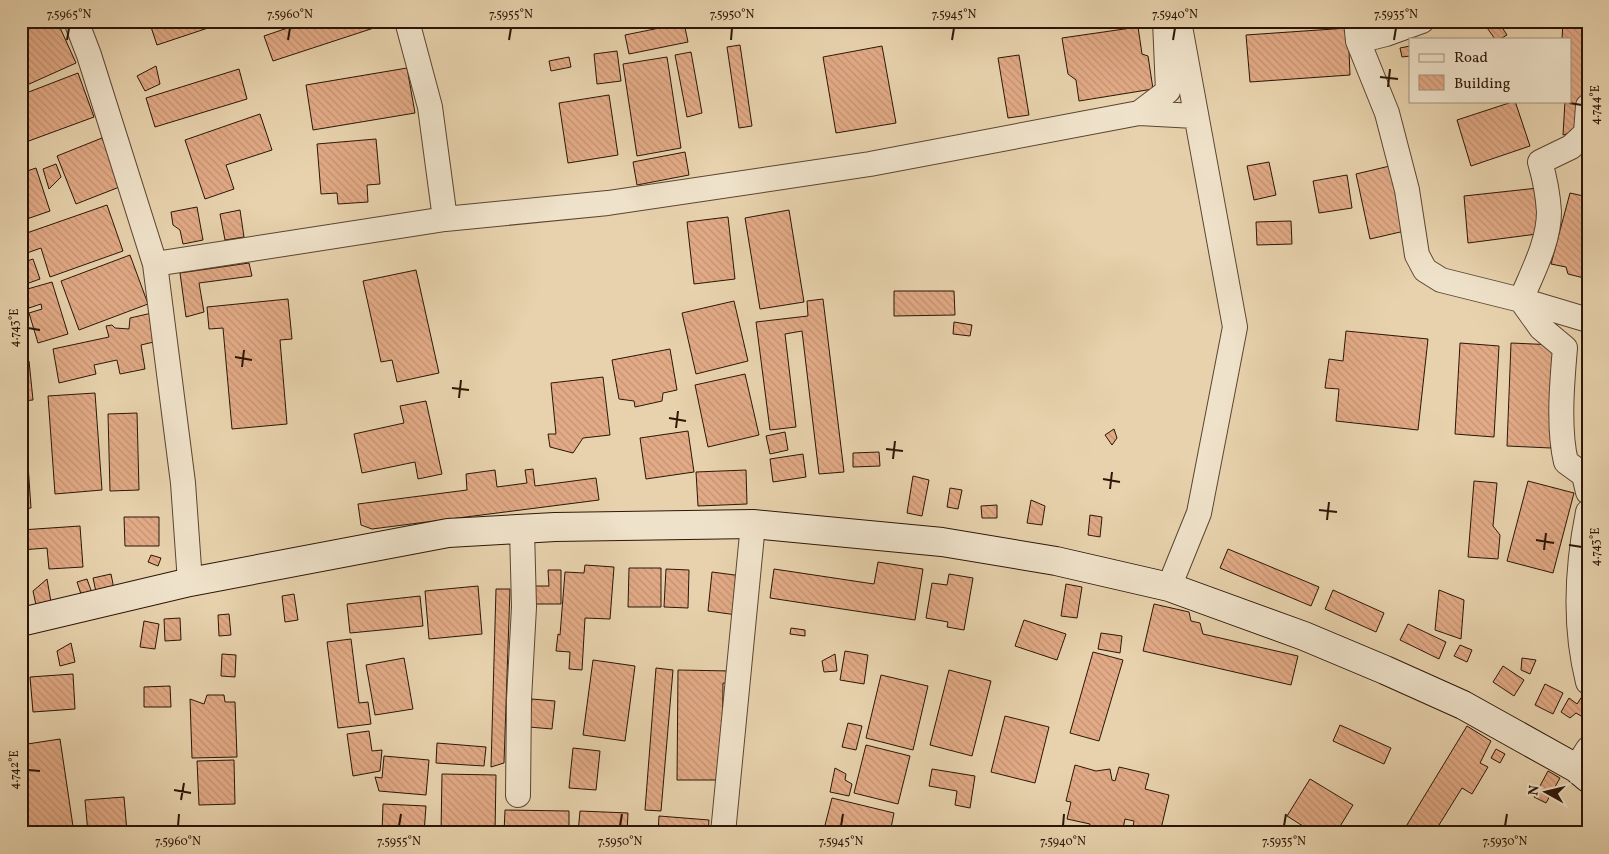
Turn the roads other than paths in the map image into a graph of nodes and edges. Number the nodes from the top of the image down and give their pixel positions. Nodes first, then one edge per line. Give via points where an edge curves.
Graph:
1 (76, 21) edge
2 (407, 21) edge
3 (1165, 21) edge
4 (1179, 21) edge
5 (1422, 21) edge
6 (1357, 31) edge
7 (1588, 106) edge
8 (1139, 113) junction
9 (1195, 116) junction
10 (445, 219) junction
11 (155, 264) junction
12 (1521, 300) junction
13 (1588, 320) edge
14 (1588, 492) edge
15 (1588, 512) edge
16 (753, 524) junction
17 (522, 529) junction
18 (190, 582) junction
19 (1169, 587) junction
20 (21, 622) edge
21 (1588, 682) edge
22 (1584, 765) edge
23 (518, 795) dead end
24 (723, 833) edge

1 - 11 street via 90,55
2 - 10 street via 430,107
3 - 8 street via 1168,91
4 - 9 street
5 - 6 street via 1386,34
6 - 12 street via 1387,113 1407,190 1417,255 1425,270 1441,280
7 - 12 street via 1586,133 1571,147 1540,162 1549,214 1542,251
8 - 9 street
8 - 10 street via 870,164 608,203
9 - 19 street via 1234,327 1200,513
10 - 11 street
11 - 18 street via 183,483
12 - 13 street
12 - 14 street via 1541,328 1565,348 1563,449 1566,462 1584,475
15 - 21 street via 1582,541 1578,608
16 - 17 street
16 - 19 street via 942,542 1056,560
16 - 24 street
17 - 18 street via 448,533
17 - 23 street via 524,607
18 - 20 street
19 - 22 street via 1386,670

